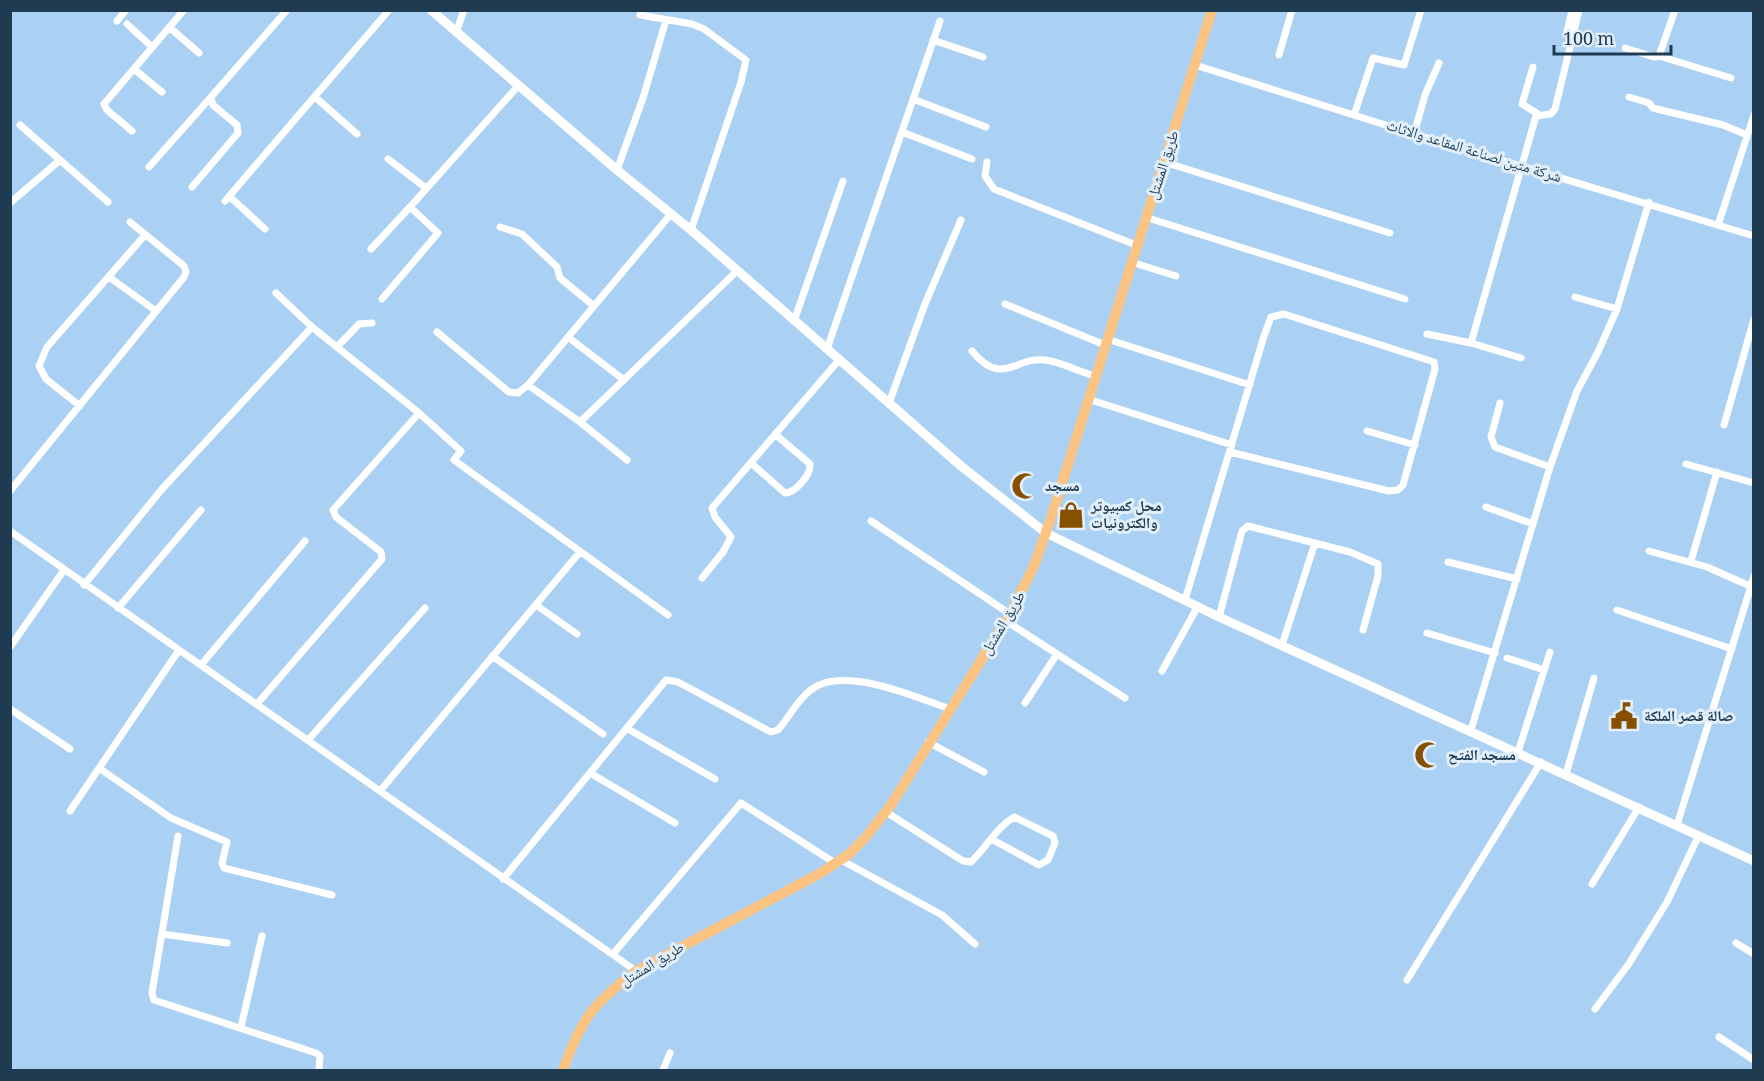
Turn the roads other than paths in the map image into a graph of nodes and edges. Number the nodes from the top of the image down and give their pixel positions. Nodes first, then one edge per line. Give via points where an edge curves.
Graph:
1 (126, 10) edge
2 (183, 10) edge
3 (287, 10) edge
4 (389, 10) edge
5 (431, 10) edge
6 (465, 10) edge
7 (1292, 10) edge
8 (1421, 10) edge
9 (1572, 10) edge
10 (1579, 10) edge
11 (1675, 10) edge
12 (1209, 11) edge
13 (640, 15) dead end
14 (666, 20) junction
15 (117, 21) dead end
16 (940, 21) dead end
17 (127, 24) dead end
18 (169, 27) junction
19 (456, 33) junction
20 (1572, 33) junction
21 (933, 40) junction
22 (152, 47) junction
23 (1625, 48) dead end
24 (199, 53) dead end
25 (1279, 55) dead end
26 (1659, 56) junction
27 (983, 57) dead end
28 (1439, 63) dead end
29 (1195, 64) junction
30 (1533, 67) dead end
31 (134, 69) junction
32 (1731, 78) dead end
33 (519, 85) junction
34 (162, 93) dead end
35 (211, 97) junction
36 (315, 97) junction
37 (1629, 97) dead end
38 (914, 99) junction
39 (1538, 114) junction
40 (1354, 115) junction
41 (1754, 115) edge
42 (20, 125) dead end
43 (986, 127) dead end
44 (132, 131) dead end
45 (902, 132) junction
46 (357, 134) dead end
47 (1414, 134) junction
48 (1747, 135) junction
49 (388, 159) dead end
50 (972, 159) dead end
51 (60, 160) junction
52 (987, 162) dead end
53 (1164, 162) junction
54 (1522, 165) junction
55 (149, 167) dead end
56 (617, 170) junction
57 (843, 182) dead end
58 (192, 187) dead end
59 (426, 188) junction
60 (108, 201) dead end
61 (1649, 202) junction
62 (10, 203) edge
63 (410, 207) junction
64 (671, 214) junction
65 (1145, 217) junction
66 (961, 220) dead end
67 (130, 222) dead end
68 (1719, 225) junction
69 (500, 227) dead end
70 (265, 229) dead end
71 (691, 230) junction
72 (1390, 233) dead end
73 (145, 235) junction
74 (1754, 236) edge
75 (1136, 245) junction
76 (371, 249) dead end
77 (1131, 262) junction
78 (736, 271) junction
79 (1176, 276) dead end
80 (109, 277) junction
81 (276, 293) dead end
82 (1575, 297) dead end
83 (382, 299) dead end
84 (1405, 299) dead end
85 (1005, 304) dead end
86 (594, 306) junction
87 (1617, 309) junction
88 (156, 311) junction
89 (1754, 319) edge
90 (794, 321) junction
91 (372, 323) dead end
92 (312, 327) junction
93 (437, 332) dead end
94 (1427, 334) dead end
95 (568, 337) junction
96 (1751, 341) edge
97 (1106, 342) junction
98 (1471, 343) junction
99 (337, 347) junction
100 (827, 350) junction
101 (972, 351) dead end
102 (1521, 358) dead end
103 (839, 360) junction
104 (1095, 376) junction
105 (624, 380) junction
106 (528, 385) junction
107 (1250, 385) junction
108 (1088, 399) junction
109 (889, 403) junction
110 (1500, 403) dead end
111 (80, 406) junction
112 (419, 413) junction
113 (580, 422) junction
114 (1725, 425) dead end
115 (1367, 431) dead end
116 (776, 434) junction
117 (1415, 445) junction
118 (1231, 449) junction
119 (627, 460) dead end
120 (751, 463) junction
121 (1686, 464) dead end
122 (1550, 467) junction
123 (1718, 472) junction
124 (1754, 483) edge
125 (10, 490) edge
126 (1486, 507) dead end
127 (201, 510) dead end
128 (871, 521) dead end
129 (1533, 524) junction
130 (10, 531) edge
131 (1046, 533) junction
132 (305, 541) dead end
133 (1316, 543) junction
134 (1649, 551) dead end
135 (579, 553) junction
136 (1690, 561) junction
137 (1448, 562) dead end
138 (64, 570) junction
139 (1754, 576) edge
140 (702, 578) dead end
141 (1517, 579) junction
142 (84, 585) junction
143 (1750, 586) junction
144 (1185, 600) junction
145 (536, 605) junction
146 (1198, 606) junction
147 (117, 608) junction
148 (425, 608) dead end
149 (1617, 610) dead end
150 (1744, 614) junction
151 (668, 615) dead end
152 (1008, 617) junction
153 (1219, 617) junction
154 (1754, 617) edge
155 (1363, 630) dead end
156 (1426, 633) dead end
157 (577, 634) dead end
158 (1282, 645) junction
159 (10, 647) edge
160 (1732, 649) junction
161 (179, 650) junction
162 (1550, 652) dead end
163 (1495, 653) junction
164 (1057, 654) junction
165 (492, 656) junction
166 (1507, 658) dead end
167 (201, 665) junction
168 (1545, 669) junction
169 (1162, 671) dead end
170 (1594, 678) dead end
171 (1125, 698) dead end
172 (1025, 703) dead end
173 (257, 704) junction
174 (10, 709) edge
175 (950, 709) junction
176 (628, 729) junction
177 (1471, 730) junction
178 (603, 734) dead end
179 (309, 739) junction
180 (928, 742) junction
181 (70, 749) dead end
182 (1518, 752) junction
183 (1540, 762) junction
184 (99, 768) junction
185 (984, 772) dead end
186 (590, 773) junction
187 (1566, 774) junction
188 (715, 779) dead end
189 (380, 791) junction
190 (1639, 807) junction
191 (70, 811) dead end
192 (886, 812) junction
193 (675, 823) dead end
194 (1677, 825) junction
195 (1699, 835) junction
196 (178, 836) dead end
197 (993, 840) junction
198 (1754, 861) edge
199 (838, 862) junction
200 (502, 879) junction
201 (1592, 884) dead end
202 (332, 895) dead end
203 (162, 934) junction
204 (262, 936) dead end
205 (227, 943) dead end
206 (1736, 943) dead end
207 (975, 944) dead end
208 (613, 954) junction
209 (1754, 954) edge
210 (636, 970) junction
211 (1407, 980) dead end
212 (1595, 1009) dead end
213 (241, 1027) junction
214 (1719, 1037) dead end
215 (670, 1053) dead end
216 (1754, 1060) edge
217 (319, 1071) edge
218 (563, 1071) edge
219 (663, 1071) edge

1 - 15 street
2 - 18 street
3 - 35 street
4 - 36 street
5 - 19 main road
6 - 19 street
7 - 25 street
8 - 40 street via 1404,65 1373,58
9 - 20 street via 1567,28
10 - 20 street
11 - 26 street
12 - 29 main road, طريق المشتل
13 - 14 street
14 - 56 street
14 - 71 street via 704,29 746,60
16 - 21 street
17 - 22 street
18 - 22 street
18 - 24 street
19 - 33 main road
20 - 39 street via 1555,109 1551,114
21 - 27 street
21 - 38 street
22 - 31 street
23 - 26 street
26 - 32 street
28 - 47 street
29 - 40 street, شركة متين لصناعة المقاعد والاثاث
29 - 53 main road, طريق المشتل
30 - 39 street via 1522,104
31 - 34 street
31 - 44 street via 104,104
33 - 56 main road
33 - 59 street
35 - 55 street
35 - 58 street via 213,105 237,125 238,133
36 - 46 street
36 - 70 street via 227,199
37 - 48 street via 1653,108
38 - 43 street
38 - 45 street
39 - 54 street
40 - 47 street, شركة متين لصناعة المقاعد والاثاث
41 - 48 street
42 - 51 street
45 - 50 street
45 - 100 street
47 - 54 street, شركة متين لصناعة المقاعد والاثاث
48 - 68 street
49 - 59 street
51 - 60 street
51 - 62 street
52 - 75 street via 985,176 994,189
53 - 65 main road, طريق المشتل
53 - 72 street
54 - 61 street, شركة متين لصناعة المقاعد والاثاث
54 - 98 street
56 - 64 main road
57 - 90 street
59 - 63 street
61 - 68 street, شركة متين لصناعة المقاعد والاثاث
61 - 87 street
63 - 76 street
63 - 83 street via 438,233
64 - 71 main road
64 - 86 street
65 - 75 main road, طريق المشتل
65 - 84 street
66 - 109 street via 929,293
67 - 73 street
68 - 74 street, شركة متين لصناعة المقاعد والاثاث
69 - 86 street via 522,234 557,267 560,278
71 - 78 main road
73 - 80 street
73 - 88 street via 184,266 186,272
75 - 77 main road, طريق المشتل
77 - 79 street
77 - 97 main road, طريق المشتل
78 - 90 main road
78 - 105 street
80 - 88 street
80 - 111 street via 47,347 39,366 46,379
81 - 92 street
82 - 87 street
85 - 97 street
86 - 95 street
87 - 122 street via 1599,352 1576,391
88 - 111 street
89 - 96 street
90 - 100 main road
91 - 99 street via 359,324
92 - 99 street
92 - 142 street via 162,489
93 - 106 street via 509,392 518,393
94 - 98 street
95 - 105 street
95 - 106 street
96 - 114 street
97 - 104 main road, طريق المشتل
97 - 107 street
98 - 102 street
99 - 112 street
100 - 103 main road
101 - 104 street via 981,362 995,369 1044,360
103 - 109 main road
103 - 116 street
104 - 108 main road, طريق المشتل
105 - 113 street
106 - 113 street
107 - 117 street via 1269,321 1278,313 1432,361 1435,369
107 - 118 street
108 - 118 street
108 - 131 main road, طريق المشتل
109 - 131 main road
110 - 122 street via 1491,437 1495,447
111 - 125 street
112 - 135 street via 461,451 454,460
112 - 173 street via 333,510 336,517 381,552 382,559
113 - 119 street
115 - 117 street
116 - 120 street
116 - 120 street via 810,464 808,474 789,494
117 - 118 street via 1403,485 1394,490
118 - 144 street
120 - 140 street via 712,508 731,537
121 - 123 street
122 - 129 street
123 - 124 street
123 - 136 street
126 - 129 street
127 - 147 street
128 - 152 street
129 - 141 street
130 - 138 street
131 - 144 main road
131 - 152 main road, طريق المشتل via 1026,585
132 - 167 street
133 - 153 street via 1253,527 1244,529
133 - 155 street via 1378,564
133 - 158 street
134 - 136 street
135 - 145 street
135 - 151 street
136 - 143 street
137 - 141 street
138 - 142 street
138 - 159 street
139 - 143 street
141 - 163 street
142 - 147 street
143 - 150 street
144 - 146 main road
145 - 157 street
145 - 165 street
146 - 153 main road
146 - 169 street
147 - 161 street
148 - 179 street
149 - 160 street
150 - 154 street
150 - 160 street
152 - 164 street
152 - 175 main road, طريق المشتل
153 - 158 main road
156 - 163 street
158 - 177 main road
160 - 194 street
161 - 167 street
161 - 184 street
162 - 168 street
163 - 177 street
164 - 171 street
164 - 172 street
165 - 178 street
165 - 189 street
166 - 168 street
167 - 173 street
168 - 182 street
170 - 187 street
173 - 179 street
174 - 181 street
175 - 176 street via 866,682 819,685 803,697 778,730 771,732 671,679 663,683
175 - 180 main road, طريق المشتل
176 - 186 street
176 - 188 street
177 - 182 main road
179 - 189 street
180 - 185 street
180 - 192 main road, طريق المشتل
182 - 183 main road
183 - 187 main road
183 - 211 street
184 - 191 street
184 - 202 street via 171,818 227,842 224,868
186 - 193 street
186 - 200 street
187 - 190 main road
189 - 200 street
190 - 194 main road
190 - 201 street
192 - 197 street via 963,861 970,862 986,842
192 - 199 main road, طريق المشتل
194 - 195 main road
195 - 198 main road
195 - 212 street via 1667,902
196 - 203 street
197 - 197 street via 1039,865 1048,860 1055,843 1053,836 1014,817
199 - 207 street via 942,915
199 - 208 street via 741,803
199 - 210 main road, طريق المشتل
200 - 208 street
203 - 205 street
203 - 213 street via 154,1000
204 - 213 street
206 - 209 street
208 - 210 street
210 - 218 main road, طريق المشتل via 588,1014
213 - 217 street via 316,1053 320,1056
214 - 216 street
215 - 219 street

